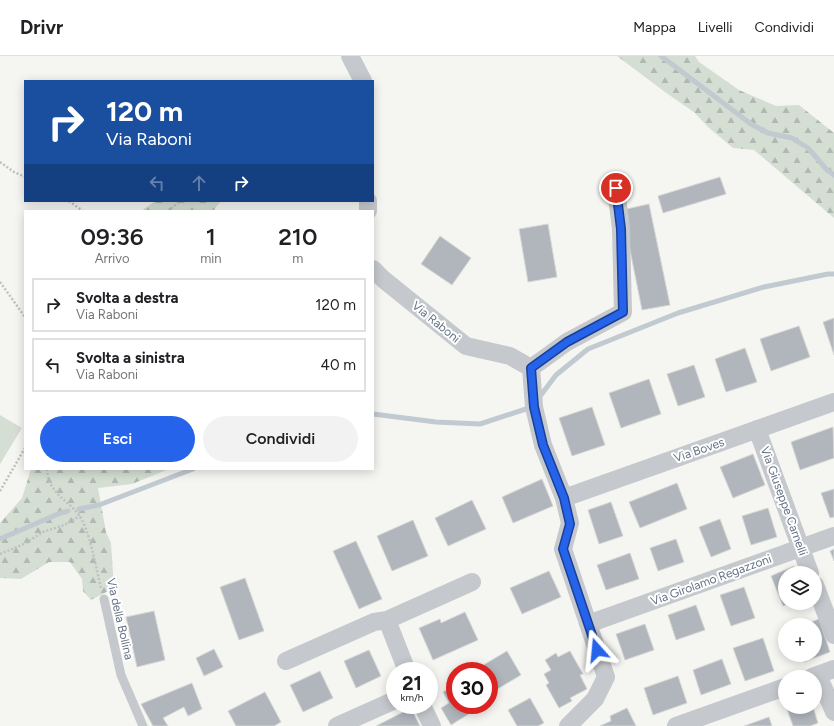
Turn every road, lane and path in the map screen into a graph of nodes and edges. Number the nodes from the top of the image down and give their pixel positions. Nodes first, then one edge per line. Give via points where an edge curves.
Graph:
1 (350, 56) edge
2 (362, 80) edge
3 (0, 162) edge
4 (24, 177) edge
5 (616, 188) dead end
6 (70, 202) edge
7 (179, 202) edge
8 (82, 210) edge
9 (169, 210) edge
10 (374, 270) edge
11 (0, 282) edge
12 (24, 316) edge
13 (531, 368) junction
14 (834, 402) edge
15 (757, 429) junction
16 (24, 450) edge
17 (47, 470) edge
18 (0, 491) edge
19 (564, 498) junction
20 (80, 516) junction
21 (834, 536) edge
22 (801, 548) junction
23 (0, 554) edge
24 (807, 566) edge
25 (472, 582) dead end
26 (104, 599) joint
27 (822, 603) edge
28 (387, 620) junction
29 (588, 624) junction
30 (834, 635) edge
31 (286, 661) dead end
32 (403, 662) edge
33 (822, 677) edge
34 (778, 690) edge
35 (386, 704) edge
36 (834, 712) edge
37 (426, 714) edge
38 (712, 720) edge
39 (143, 726) edge
40 (337, 726) edge
41 (432, 726) edge
42 (568, 726) edge
43 (676, 726) edge

1 - 2 street
3 - 4 path
5 - 13 street via 621,229 623,312 567,342
6 - 8 path
7 - 9 path
10 - 13 street, Via Raboni via 466,346 510,356
11 - 12 path
13 - 19 street via 534,407 543,445
14 - 15 street, Via Boves
15 - 19 street, Via Boves
15 - 22 street, Via Giuseppe Carnelli
16 - 18 path
17 - 20 path, Via della Bollina via 50,485
19 - 29 street via 570,524 563,549
20 - 23 path
20 - 26 path, Via della Bollina via 88,536
21 - 22 street, Via Girolamo Regazzoni
22 - 24 street, Via Giuseppe Carnelli
22 - 29 street, Via Girolamo Regazzoni
25 - 28 street
26 - 39 lane, Via della Bollina via 121,675
27 - 30 street
28 - 31 street via 374,622
28 - 32 street
29 - 42 street via 606,677 595,699
33 - 36 street
34 - 38 street
35 - 40 street
37 - 41 street
38 - 43 street

